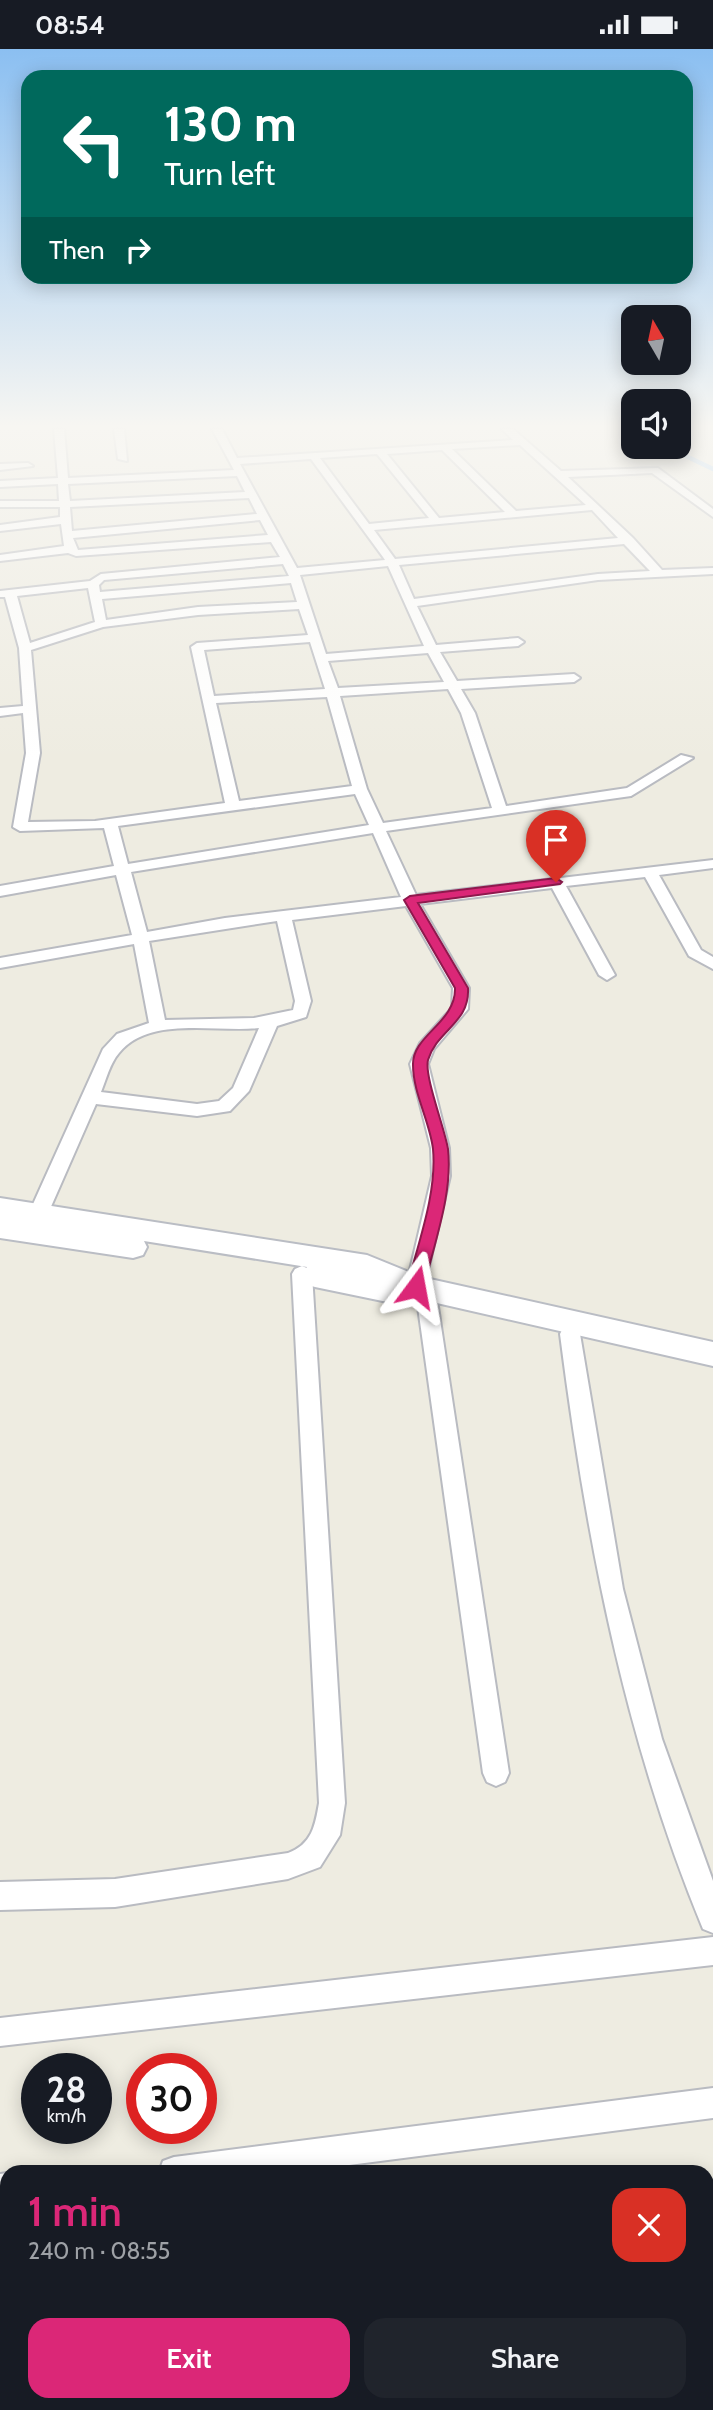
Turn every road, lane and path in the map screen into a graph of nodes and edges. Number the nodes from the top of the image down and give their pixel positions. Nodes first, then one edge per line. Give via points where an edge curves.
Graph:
1 (67, 539) edge
2 (262, 539) edge
3 (276, 539) edge
4 (376, 539) edge
5 (629, 540) joint
6 (70, 549) junction
7 (0, 558) edge
8 (391, 562) junction
9 (292, 570) junction
10 (713, 571) edge
11 (659, 574) junction
12 (94, 590) junction
13 (5, 593) edge
14 (410, 603) junction
15 (304, 605) junction
16 (16, 613) junction
17 (0, 615) edge
18 (101, 624) junction
19 (314, 638) junction
20 (518, 642) dead end
21 (25, 648) junction
22 (431, 648) junction
23 (322, 658) junction
24 (574, 678) dead end
25 (453, 685) junction
26 (333, 694) junction
27 (209, 700) junction
28 (29, 709) junction
29 (0, 712) edge
30 (686, 758) dead end
31 (360, 789) junction
32 (233, 806) junction
33 (500, 810) junction
34 (110, 823) junction
35 (20, 827) junction
36 (0, 828) edge
37 (378, 828) junction
38 (713, 865) edge
39 (122, 870) junction
40 (649, 871) junction
41 (556, 882) junction
42 (0, 891) edge
43 (410, 900) junction
44 (284, 915) junction
45 (140, 936) junction
46 (0, 963) edge
47 (713, 964) edge
48 (607, 975) dead end
49 (270, 1022) junction
50 (158, 1027) junction
51 (91, 1097) junction
52 (0, 1208) edge
53 (39, 1213) junction
54 (0, 1228) edge
55 (302, 1274) junction
56 (421, 1293) junction
57 (570, 1334) junction
58 (713, 1354) edge
59 (713, 1373) edge
60 (496, 1773) dead end
61 (0, 1896) edge
62 (713, 1919) edge
63 (713, 1951) edge
64 (0, 2032) edge
65 (713, 2103) edge
66 (229, 2165) edge

1 - 6 street
2 - 6 street via 92,554
3 - 9 street
4 - 8 street
5 - 8 street
5 - 11 street
6 - 7 street
8 - 9 street
8 - 14 street
9 - 12 street
9 - 12 street via 118,574 97,579
9 - 15 street
10 - 11 street
11 - 14 street via 556,582
12 - 13 street
12 - 18 street
13 - 16 street
14 - 22 street
15 - 18 street via 198,611
15 - 19 street
16 - 17 street
16 - 21 street
18 - 21 street
19 - 23 street
19 - 27 street via 197,647
20 - 22 street
21 - 28 street
22 - 23 street
22 - 25 street
23 - 26 street
24 - 25 street
25 - 26 street
25 - 33 street via 468,713
26 - 27 street
26 - 31 street
27 - 32 street
28 - 29 street
28 - 35 street via 33,753
30 - 33 street via 631,792
31 - 32 street
31 - 37 street
32 - 34 street
33 - 37 street
34 - 35 street
34 - 39 street
35 - 36 street
37 - 39 street
37 - 43 street
38 - 40 street
39 - 42 street
39 - 45 street
40 - 41 street
40 - 47 street via 695,953
41 - 43 street
41 - 48 street
43 - 44 street
43 - 56 street via 462,997 460,1009 426,1047 419,1064 440,1148 441,1176
44 - 45 street
44 - 49 street via 303,1007 289,1019
45 - 46 street
45 - 50 street
49 - 50 street
49 - 51 street via 240,1091 223,1107 197,1110
50 - 51 street via 132,1033 114,1044
51 - 53 street
52 - 53 main road
53 - 56 main road via 366,1266
54 - 55 main road
55 - 56 main road
55 - 61 street via 332,1803 327,1835 311,1858 258,1873 115,1893
56 - 57 main road
56 - 58 main road
56 - 60 street
57 - 59 main road
57 - 62 street via 610,1583 649,1739
63 - 64 street
65 - 66 street

